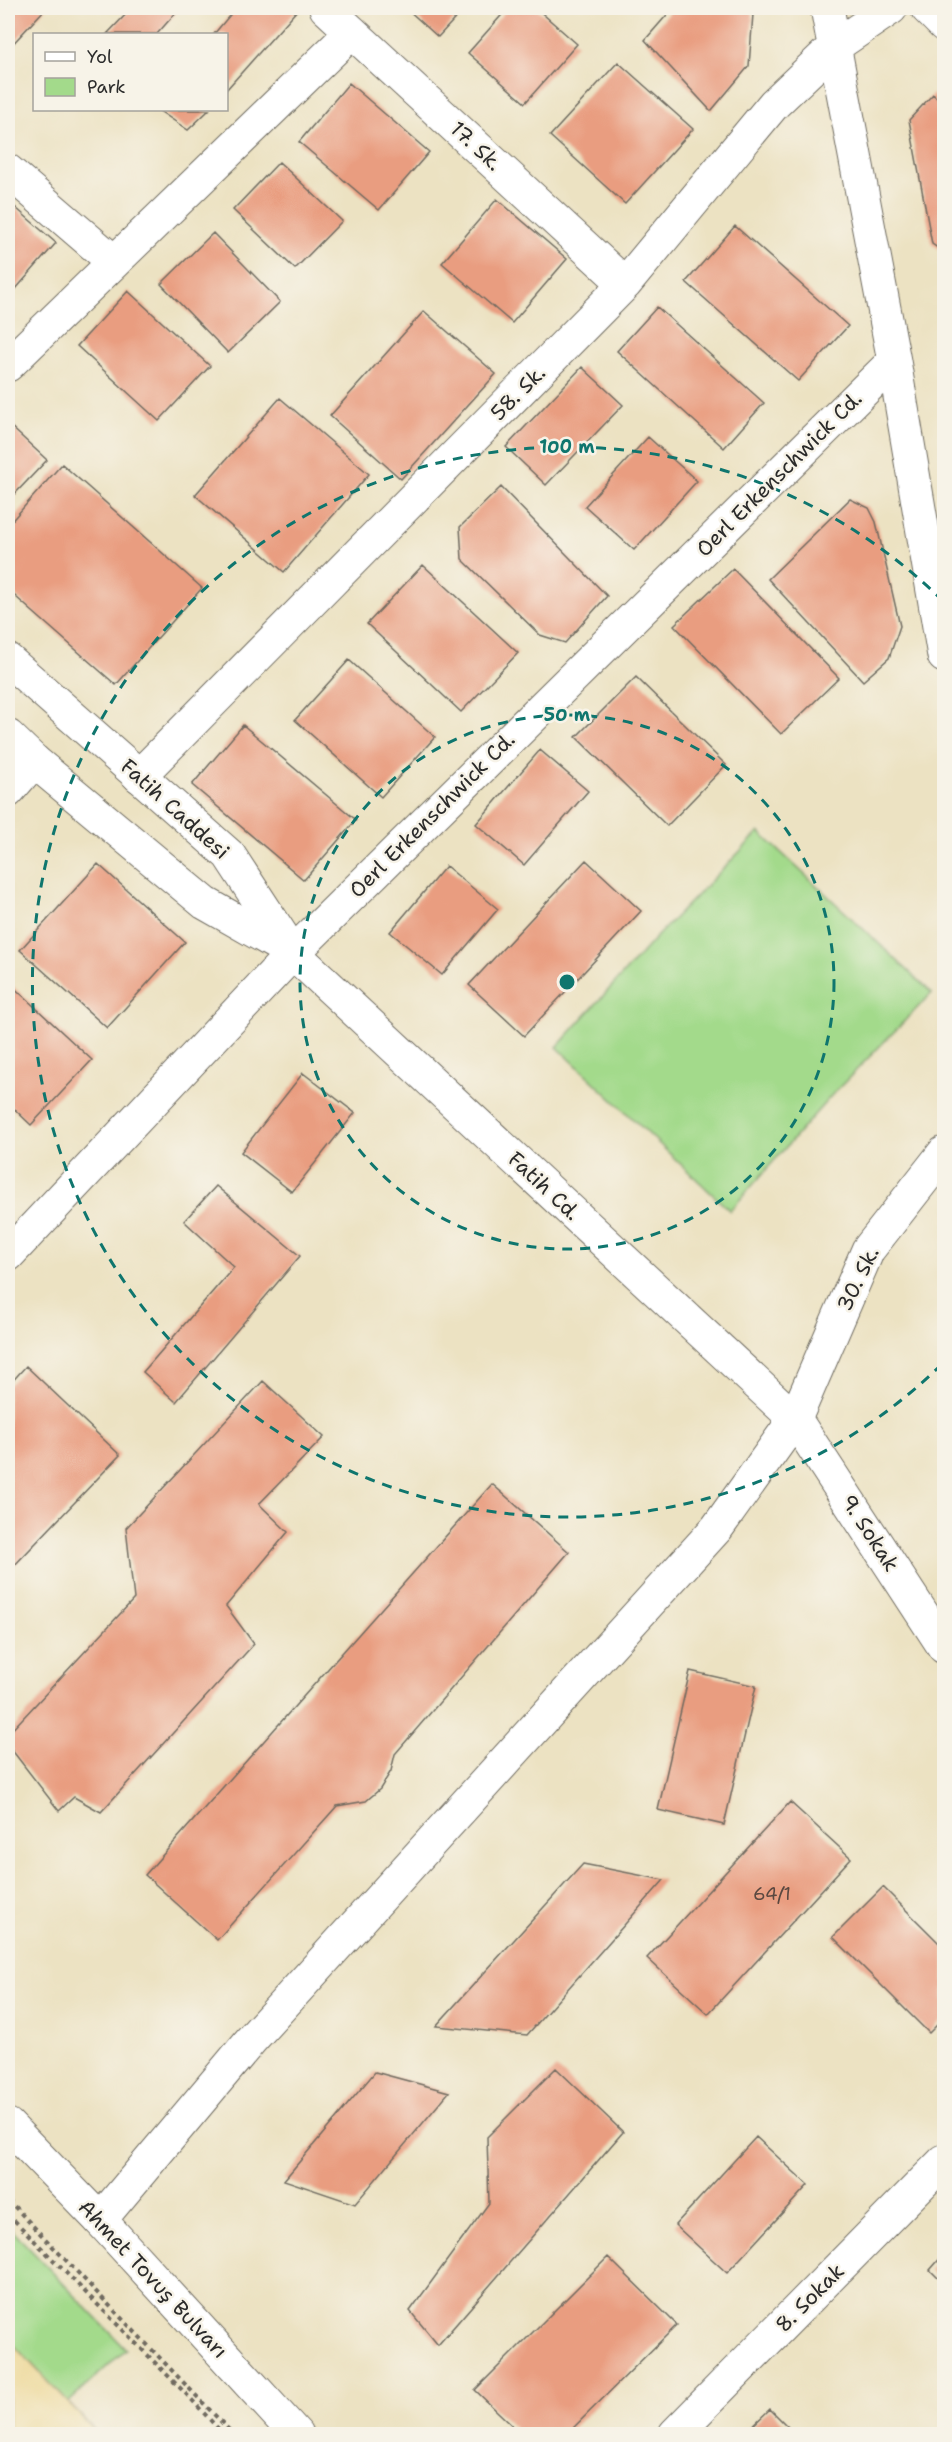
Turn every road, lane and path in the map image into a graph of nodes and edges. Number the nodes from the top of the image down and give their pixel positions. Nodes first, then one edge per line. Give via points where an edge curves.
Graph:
1 (326, 8) edge
2 (827, 8) edge
3 (891, 8) edge
4 (927, 8) edge
5 (945, 25) edge
6 (352, 32) junction
7 (835, 46) junction
8 (8, 171) edge
9 (114, 261) junction
10 (626, 284) junction
11 (894, 361) junction
12 (8, 364) edge
13 (945, 656) edge
14 (8, 660) edge
15 (8, 736) edge
16 (34, 761) junction
17 (139, 776) junction
18 (8, 790) edge
19 (292, 953) junction
20 (945, 1153) edge
21 (8, 1255) edge
22 (795, 1419) junction
23 (945, 1647) edge
24 (8, 2125) edge
25 (945, 2161) edge
26 (8, 2200) edge
27 (8, 2214) edge
28 (100, 2220) junction
29 (223, 2434) edge
30 (233, 2434) edge
31 (296, 2434) edge
32 (675, 2434) edge

1 - 6 street, 17. Sk.
2 - 7 street
3 - 7 street, 58. Sk.
4 - 5 street
6 - 9 street
6 - 10 street, 17. Sk.
7 - 10 street, 58. Sk. via 774,104
7 - 11 street
8 - 9 street
9 - 12 street
10 - 17 street, 58. Sk.
11 - 13 street
11 - 19 street, Oerl Erkenschwick Cd.
14 - 17 street, Fatih Caddesi
15 - 16 street
16 - 18 street
16 - 19 street via 206,903
17 - 19 street, Fatih Caddesi via 229,855
19 - 21 street, Oerl Erkenschwick Cd.
19 - 22 street, Fatih Cd.
20 - 22 street, 30. Sk. via 868,1250
22 - 23 street, 9. Sokak
22 - 28 street, 30. Sk. via 717,1528 251,2040
24 - 28 street, Ahmet Tovuş Bulvarı
25 - 32 street, 8. Sokak
26 - 30 path
27 - 29 path
28 - 31 street, Ahmet Tovuş Bulvarı

